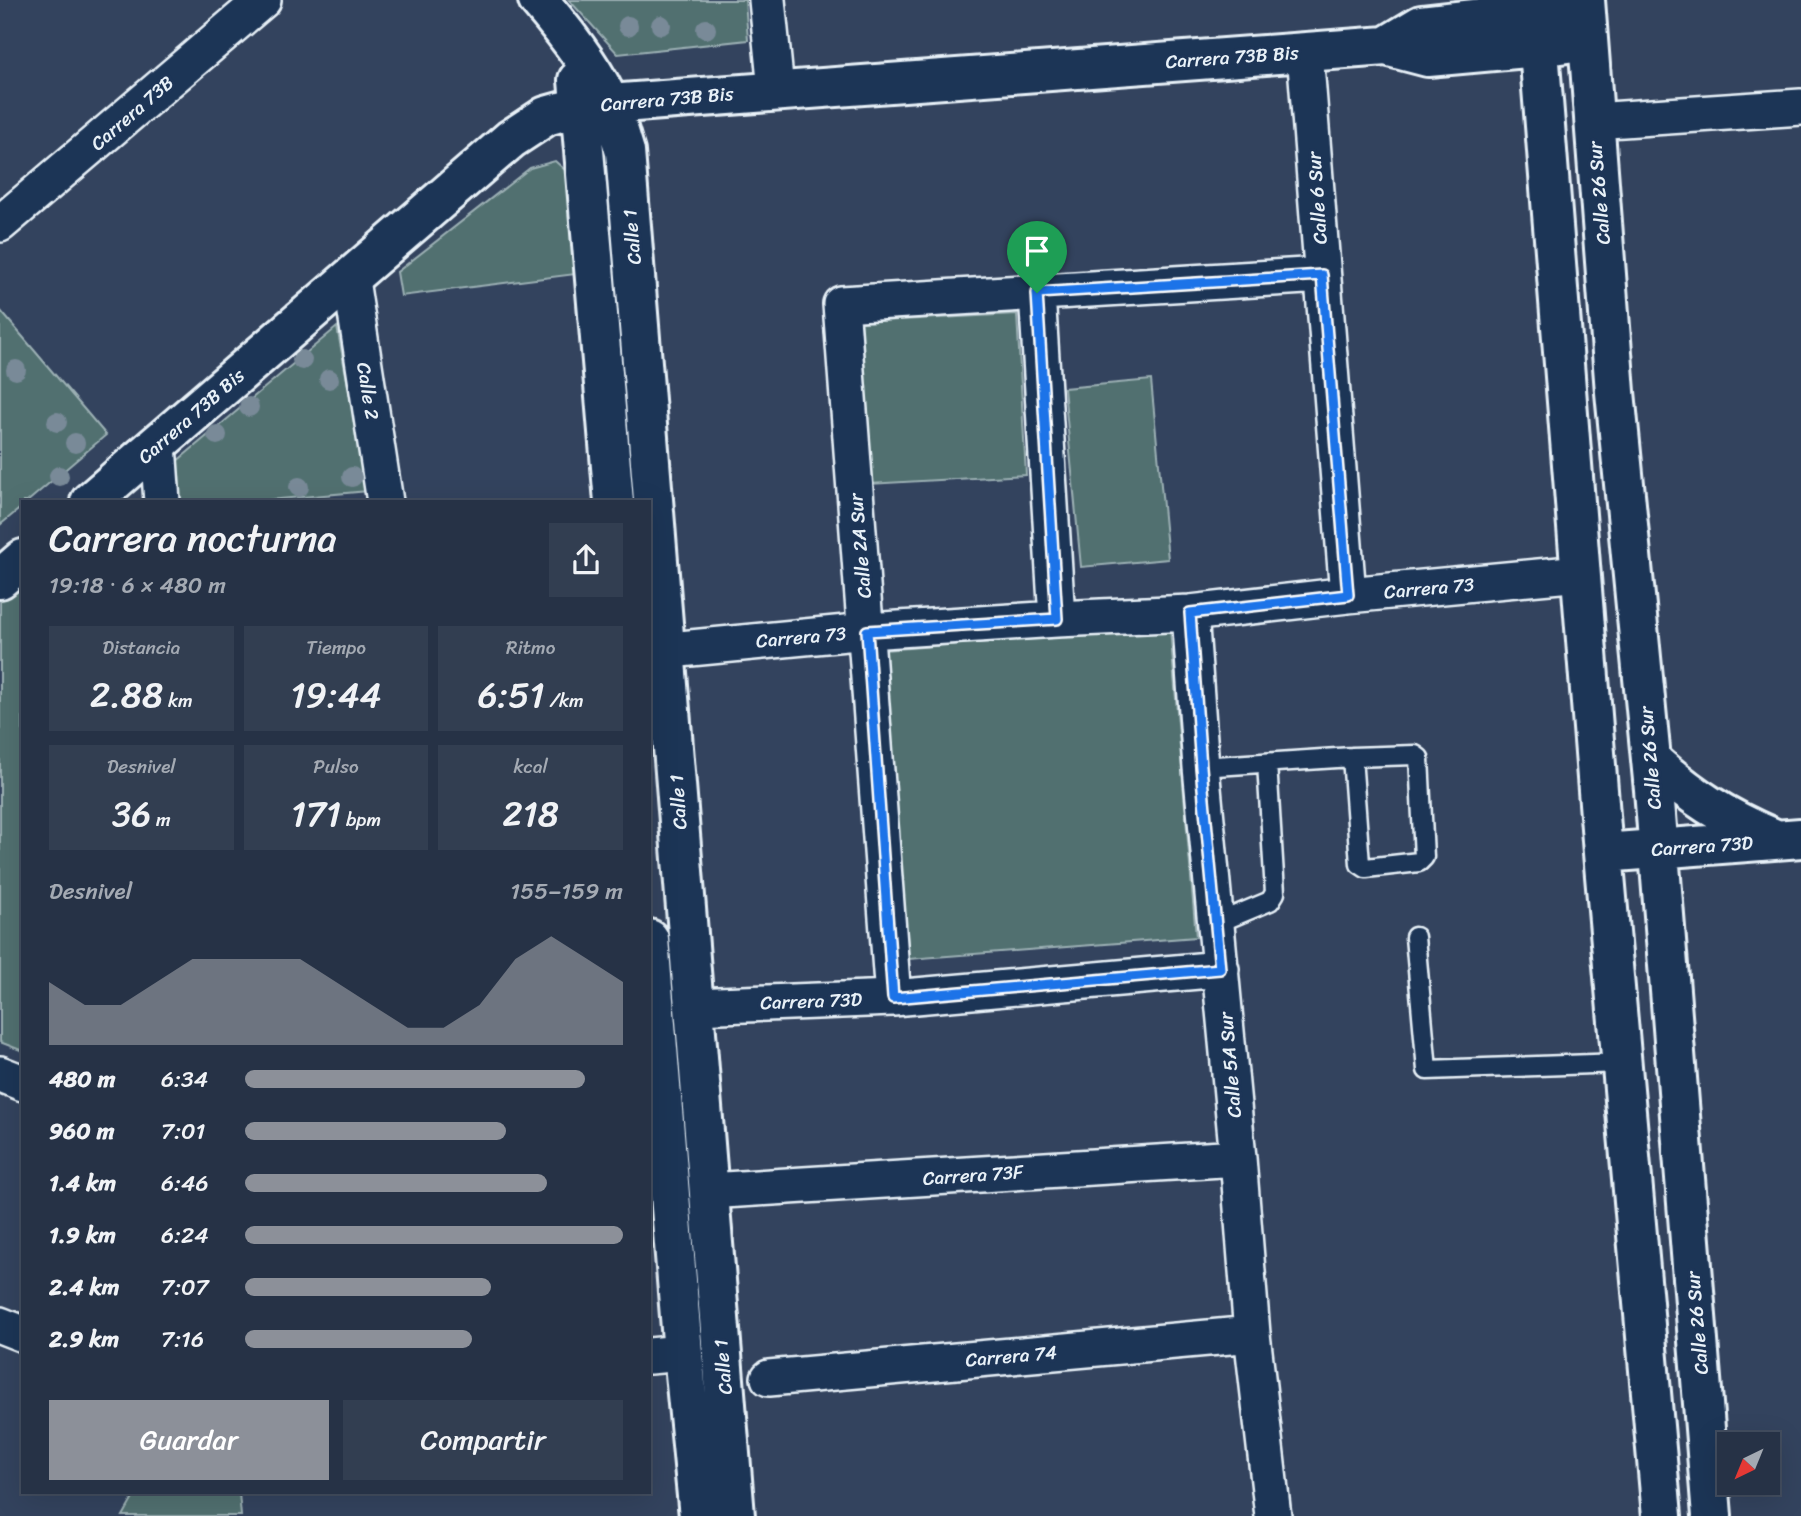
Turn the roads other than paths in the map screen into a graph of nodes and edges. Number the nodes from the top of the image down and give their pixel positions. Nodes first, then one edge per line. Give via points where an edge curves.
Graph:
1 (263, 0) edge
2 (767, 0) edge
3 (548, 11) edge
4 (1586, 15) edge
5 (1537, 20) edge
6 (1305, 52) junction
7 (776, 90) junction
8 (596, 104) junction
9 (1801, 107) edge
10 (1593, 121) junction
11 (0, 224) edge
12 (1322, 275) junction
13 (351, 280) junction
14 (1037, 293) junction
15 (158, 445) junction
16 (92, 500) edge
17 (162, 500) edge
18 (385, 500) edge
19 (614, 500) edge
20 (648, 500) edge
21 (651, 545) edge
22 (21, 561) edge
23 (1581, 573) junction
24 (0, 579) edge
25 (1348, 595) junction
26 (1190, 613) junction
27 (1057, 619) junction
28 (867, 631) junction
29 (658, 651) edge
30 (1352, 757) junction
31 (1651, 760) junction
32 (1267, 763) junction
33 (1201, 767) junction
34 (1790, 839) edge
35 (1658, 849) junction
36 (1603, 853) junction
37 (1215, 924) junction
38 (1415, 937) dead end
39 (1220, 969) junction
40 (651, 981) edge
41 (893, 998) junction
42 (652, 1002) edge
43 (694, 1006) junction
44 (1621, 1062) junction
45 (0, 1074) edge
46 (21, 1082) edge
47 (705, 1140) junction
48 (666, 1145) junction
49 (1238, 1158) junction
50 (708, 1191) junction
51 (0, 1325) edge
52 (21, 1333) edge
53 (1252, 1334) junction
54 (666, 1355) edge
55 (769, 1378) dead end
56 (699, 1516) edge
57 (735, 1516) edge
58 (1273, 1516) edge
59 (1662, 1516) edge
60 (1712, 1516) edge

1 - 11 street, Carrera 73B
2 - 7 street
3 - 8 street, Calle 1 via 594,76
4 - 5 street, Carrera 73B Bis
4 - 10 street, Calle 26 Sur
5 - 6 street, Carrera 73B Bis via 1428,57 1385,46
5 - 23 street
6 - 7 street, Carrera 73B Bis
6 - 12 street, Calle 6 Sur
7 - 8 street, Carrera 73B Bis
8 - 13 street, Carrera 73B Bis via 545,116 511,139
8 - 19 street, Calle 1
8 - 20 street, Calle 1 via 625,152
9 - 10 street
10 - 31 street, Calle 26 Sur
12 - 14 street
12 - 25 street, Calle 6 Sur
13 - 15 street, Carrera 73B Bis
13 - 18 street, Calle 2
14 - 27 street
14 - 28 street, Calle 2A Sur via 841,304
15 - 16 street, Carrera 73B Bis
15 - 17 street
21 - 29 street, Calle 1
22 - 24 street
23 - 25 street, Carrera 73
23 - 36 street
25 - 26 street, Carrera 73
26 - 27 street, Carrera 73
26 - 33 street, Calle 5A Sur
27 - 28 street, Carrera 73
28 - 29 street, Carrera 73
28 - 41 street, Calle 2A Sur
29 - 43 street, Calle 1
30 - 30 lane via 1419,758 1424,857 1419,862 1366,868 1360,864
30 - 32 lane
31 - 34 street via 1709,807 1741,824
31 - 35 street, Calle 26 Sur
32 - 33 lane
32 - 37 lane via 1275,893 1270,901
33 - 37 street, Calle 5A Sur
34 - 35 street, Carrera 73D
35 - 36 street, Carrera 73D
35 - 60 street, Calle 26 Sur
36 - 44 street
37 - 39 street, Calle 5A Sur
38 - 44 lane via 1427,1070
39 - 41 street, Carrera 73D
39 - 49 street, Calle 5A Sur
40 - 42 street, Calle 1
41 - 43 street, Carrera 73D
42 - 48 street, Calle 1
43 - 47 street, Calle 1
44 - 59 street
45 - 46 street
47 - 48 street
47 - 50 street, Calle 1
48 - 54 street, Calle 1
49 - 50 street, Carrera 73F
49 - 53 street, Calle 5A Sur
50 - 57 street, Calle 1
51 - 52 street
53 - 55 street, Carrera 74
53 - 58 street, Calle 5A Sur
54 - 56 street, Calle 1

